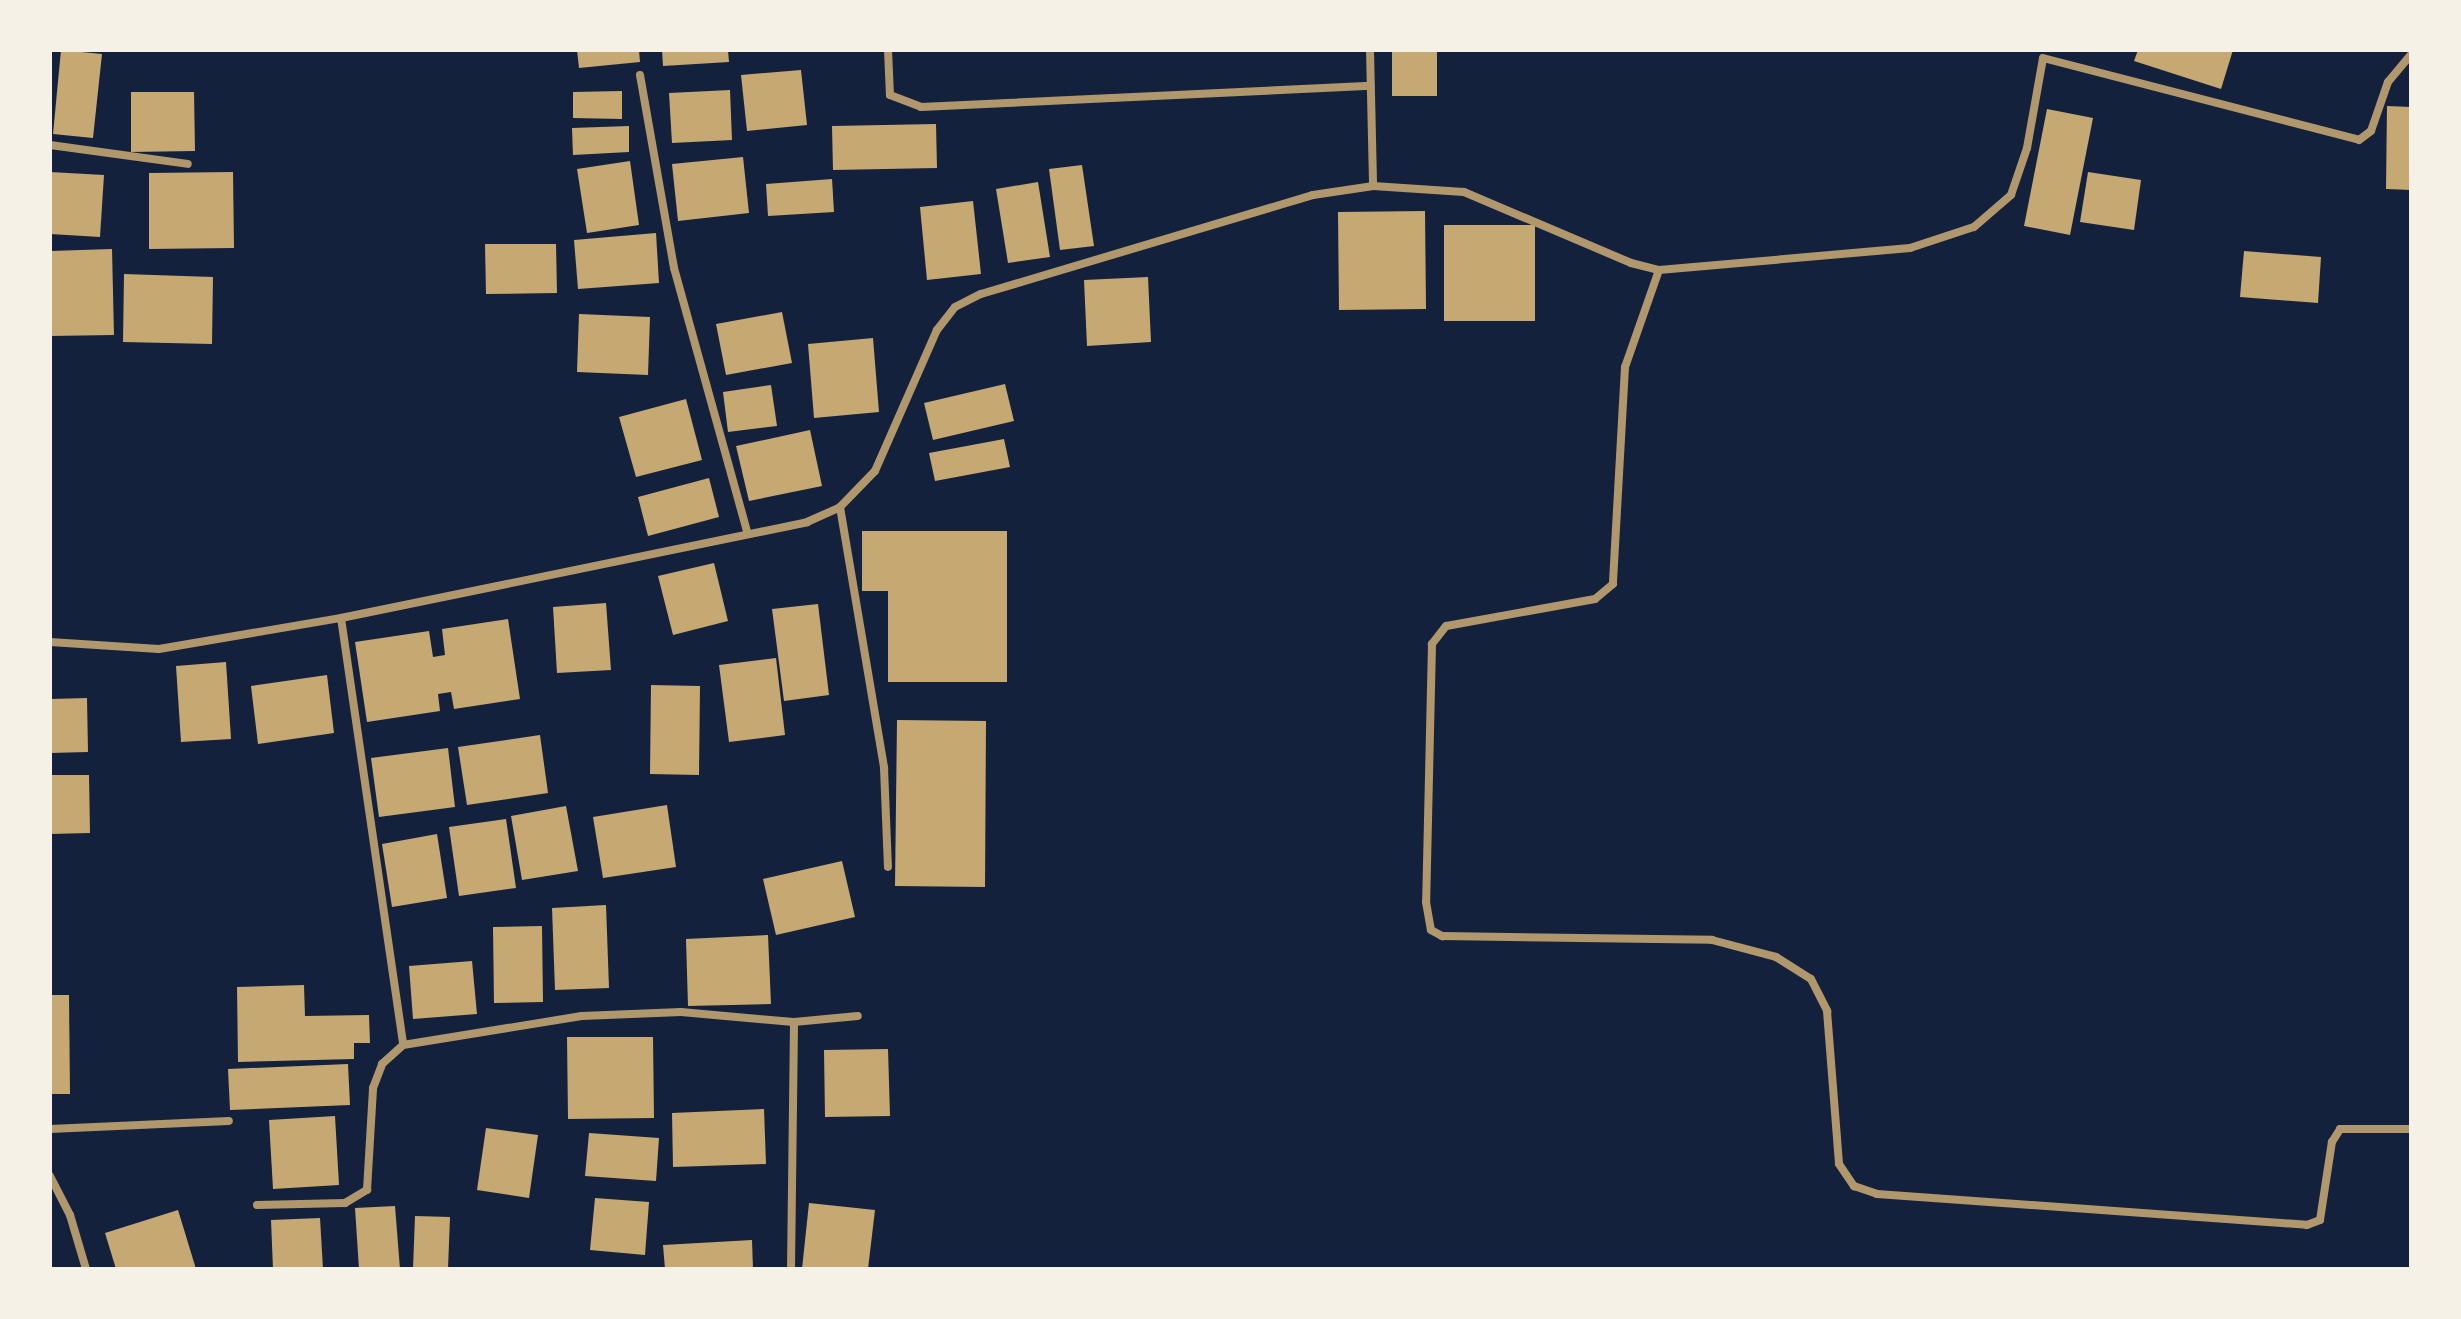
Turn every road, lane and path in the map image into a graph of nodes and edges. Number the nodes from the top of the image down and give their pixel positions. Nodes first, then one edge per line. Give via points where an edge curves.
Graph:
1 (888, 50) edge
2 (1370, 50) edge
3 (2041, 54) edge
4 (2411, 55) edge
5 (640, 75) dead end
6 (1371, 86) junction
7 (50, 145) edge
8 (188, 164) dead end
9 (1373, 186) junction
10 (1659, 270) junction
11 (840, 507) junction
12 (748, 534) junction
13 (341, 618) junction
14 (50, 642) edge
15 (888, 867) dead end
16 (858, 1016) dead end
17 (794, 1022) junction
18 (403, 1045) junction
19 (229, 1121) dead end
20 (50, 1129) edge
21 (2411, 1129) edge
22 (50, 1176) edge
23 (257, 1205) dead end
24 (86, 1269) edge
25 (791, 1269) edge

1 - 6 street via 890,95 921,107
2 - 6 street
3 - 4 street via 2359,140 2371,131 2388,82
3 - 10 street via 2027,148 2011,195 1974,227 1910,248
5 - 12 street via 674,268
6 - 9 street
7 - 8 street
9 - 10 street via 1464,192
9 - 11 street via 1241,215 981,294 955,307 937,330 875,471
10 - 21 street via 1625,367 1613,584 1595,599 1446,626 1432,644 1426,902 1431,930 1442,936 1712,940 1776,957 1811,979 1827,1011 1839,1164 1854,1186 1877,1194 2307,1225 2320,1220 2332,1142 2340,1129
11 - 12 street via 807,522
11 - 15 street via 884,768
12 - 13 street
13 - 14 street via 159,649
13 - 18 street
16 - 17 street
17 - 18 street via 681,1012 582,1016
17 - 25 street
18 - 23 street via 382,1064 373,1088 367,1190 345,1203
19 - 20 street
22 - 24 street via 70,1215

